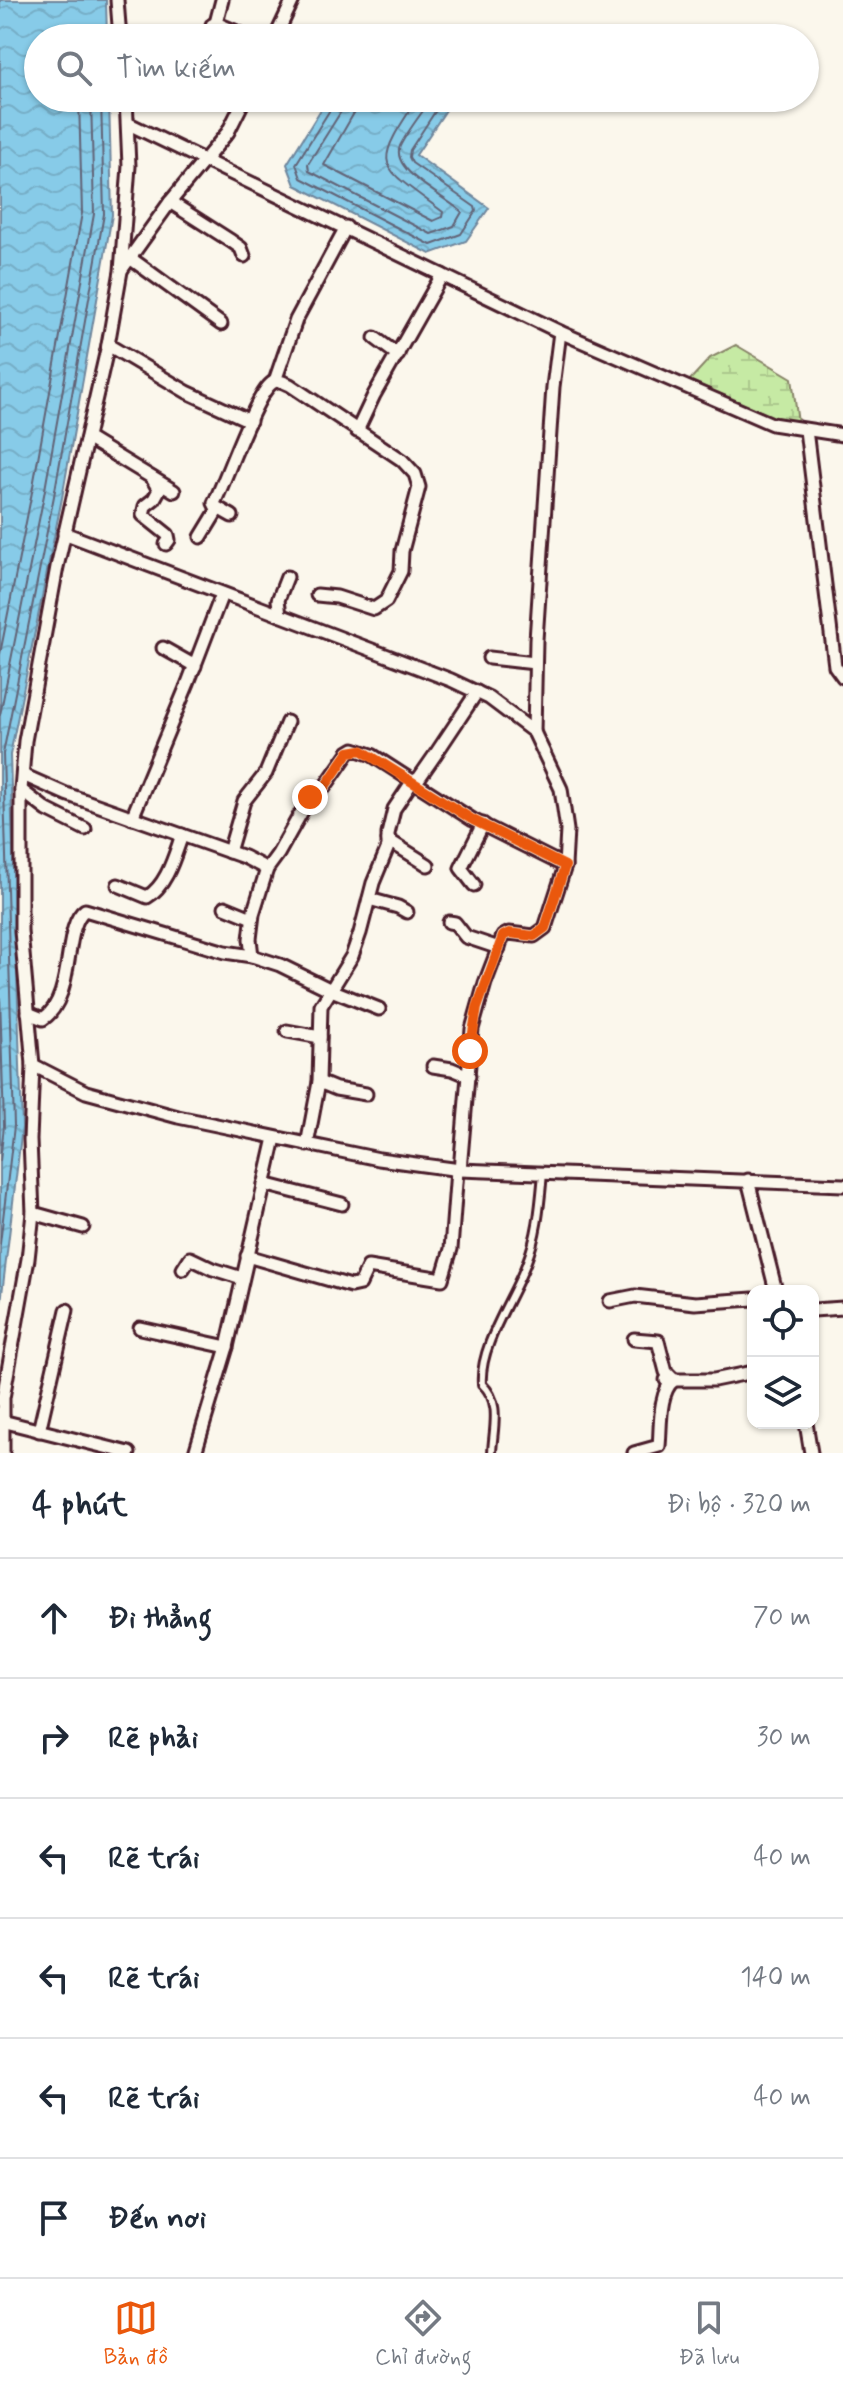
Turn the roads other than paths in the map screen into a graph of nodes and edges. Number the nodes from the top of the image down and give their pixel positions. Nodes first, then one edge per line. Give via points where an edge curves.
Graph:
1 (117, 0) edge
2 (222, 0) edge
3 (293, 0) edge
4 (216, 23) edge
5 (119, 24) edge
6 (282, 24) edge
7 (128, 112) edge
8 (238, 112) edge
9 (129, 124) junction
10 (205, 160) junction
11 (170, 202) junction
12 (346, 227) junction
13 (244, 256) dead end
14 (130, 258) junction
15 (121, 271) junction
16 (442, 275) junction
17 (221, 324) dead end
18 (560, 332) junction
19 (375, 338) dead end
20 (108, 345) junction
21 (398, 355) junction
22 (275, 381) junction
23 (250, 421) junction
24 (806, 430) junction
25 (357, 431) junction
26 (843, 435) edge
27 (87, 438) junction
28 (152, 477) junction
29 (174, 491) dead end
30 (218, 509) junction
31 (232, 516) dead end
32 (64, 533) junction
33 (201, 537) dead end
34 (166, 544) dead end
35 (287, 577) dead end
36 (222, 594) junction
37 (317, 595) dead end
38 (280, 615) junction
39 (163, 648) dead end
40 (489, 658) dead end
41 (535, 663) junction
42 (195, 666) junction
43 (843, 677) edge
44 (477, 692) junction
45 (287, 722) dead end
46 (534, 732) junction
47 (23, 775) junction
48 (412, 782) junction
49 (21, 790) junction
50 (132, 818) junction
51 (483, 824) junction
52 (85, 829) dead end
53 (182, 835) junction
54 (388, 840) junction
55 (229, 852) junction
56 (428, 865) dead end
57 (565, 866) junction
58 (267, 869) junction
59 (118, 885) dead end
60 (474, 885) dead end
61 (369, 899) junction
62 (225, 907) dead end
63 (407, 912) dead end
64 (252, 918) junction
65 (449, 922) dead end
66 (499, 948) junction
67 (252, 956) junction
68 (331, 990) junction
69 (379, 1009) dead end
70 (28, 1013) junction
71 (287, 1031) dead end
72 (320, 1037) junction
73 (33, 1065) junction
74 (433, 1066) dead end
75 (469, 1076) junction
76 (319, 1082) junction
77 (366, 1094) dead end
78 (275, 1138) junction
79 (307, 1145) junction
80 (459, 1170) junction
81 (543, 1173) junction
82 (748, 1180) junction
83 (264, 1184) junction
84 (843, 1185) edge
85 (342, 1204) dead end
86 (33, 1213) junction
87 (83, 1227) dead end
88 (247, 1256) junction
89 (183, 1269) dead end
90 (242, 1278) junction
91 (774, 1285) edge
92 (747, 1299) edge
93 (610, 1301) dead end
94 (843, 1308) edge
95 (67, 1310) dead end
96 (819, 1310) edge
97 (140, 1328) dead end
98 (634, 1339) dead end
99 (227, 1347) junction
100 (747, 1373) edge
101 (670, 1380) junction
102 (2, 1421) junction
103 (807, 1429) edge
104 (39, 1431) junction
105 (3, 1453) edge
106 (129, 1453) edge
107 (195, 1453) edge
108 (492, 1453) edge
109 (634, 1453) edge
110 (811, 1453) edge

1 - 5 street
2 - 4 street
3 - 6 street
7 - 9 street
8 - 10 street
9 - 10 street
9 - 15 street
10 - 11 street
10 - 12 street
11 - 13 street via 241,248
11 - 14 street
12 - 16 street
12 - 22 street via 296,320
14 - 15 street
14 - 17 street
15 - 20 street
16 - 18 street
16 - 21 street
18 - 24 street via 772,424
18 - 41 street
19 - 21 street
20 - 23 street via 187,392
20 - 27 street
21 - 25 street
22 - 23 street
22 - 25 street via 290,385
23 - 30 street via 214,503
24 - 26 street
24 - 43 street via 835,666
25 - 37 street via 415,474 419,487 401,571 386,601 374,609
27 - 28 street
27 - 32 street
28 - 29 street
28 - 34 street via 159,490 143,515 168,535
30 - 31 street
30 - 33 street
32 - 36 street
32 - 47 street
35 - 38 street via 278,600
36 - 38 street
36 - 42 street
38 - 44 street
39 - 42 street
40 - 41 street
41 - 46 street
42 - 50 street
44 - 46 street
44 - 48 street
45 - 55 street via 266,773 244,801
46 - 57 street via 563,798
47 - 49 street
47 - 50 street
48 - 51 street
48 - 54 street via 394,809
48 - 58 street via 367,752 351,750 324,788 311,795
49 - 52 street
49 - 70 street via 21,931
50 - 53 street
51 - 57 street
51 - 60 street via 461,868
53 - 55 street
53 - 59 street via 168,872 151,895
54 - 56 street
54 - 61 street
55 - 58 street
57 - 66 street via 545,928 534,936 505,934
58 - 64 street
61 - 63 street
61 - 68 street via 355,949
62 - 64 street
64 - 67 street
65 - 66 street via 466,937
66 - 75 street via 472,1029
67 - 68 street
67 - 70 street via 85,910 77,920 65,979 51,1012 43,1019
68 - 69 street
68 - 72 street via 321,1006
70 - 73 street
71 - 72 street
72 - 76 street
73 - 78 street via 86,1092
73 - 86 street
74 - 75 street
75 - 80 street
76 - 77 street
76 - 79 street
78 - 79 street
78 - 83 street
79 - 80 street
80 - 81 street
80 - 88 street via 451,1249 442,1279 368,1267 360,1284 349,1286
81 - 82 street
81 - 108 lane via 539,1225 481,1371 482,1384 495,1405
82 - 84 street
82 - 91 street
83 - 85 street
83 - 88 street
86 - 87 street
86 - 102 street
88 - 90 street
89 - 90 street via 190,1258
90 - 99 street
92 - 93 street via 695,1303 635,1296
94 - 96 street
95 - 104 street
97 - 99 street
98 - 101 street via 658,1341
99 - 107 street
100 - 101 street
101 - 109 street via 659,1446
102 - 104 street
102 - 105 street
103 - 110 street
104 - 106 street

